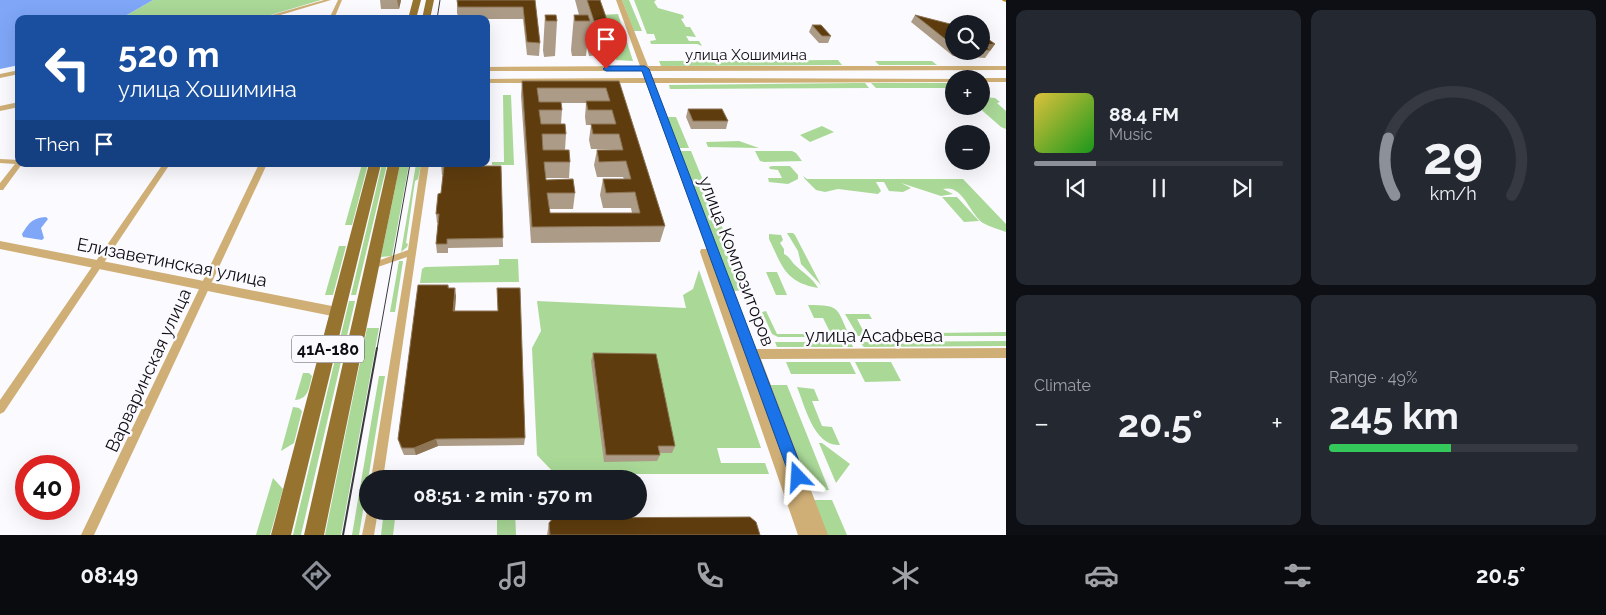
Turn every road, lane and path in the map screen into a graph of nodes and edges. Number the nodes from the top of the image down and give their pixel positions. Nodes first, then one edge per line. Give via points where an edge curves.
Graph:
1 (329, 0) edge
2 (340, 0) edge
3 (417, 0) edge
4 (430, 0) edge
5 (617, 0) edge
6 (276, 15) edge
7 (333, 15) edge
8 (413, 15) edge
9 (427, 15) edge
10 (963, 68) junction
11 (1006, 68) edge
12 (490, 69) edge
13 (965, 70) edge
14 (15, 73) edge
15 (644, 75) junction
16 (0, 76) edge
17 (945, 80) edge
18 (990, 80) edge
19 (1006, 80) edge
20 (490, 81) edge
21 (15, 105) edge
22 (0, 109) edge
23 (0, 161) edge
24 (15, 163) edge
25 (16, 167) edge
26 (164, 167) edge
27 (262, 167) edge
28 (374, 167) edge
29 (393, 167) edge
30 (425, 167) edge
31 (0, 188) edge
32 (0, 245) edge
33 (412, 252) junction
34 (98, 265) junction
35 (372, 266) junction
36 (205, 287) junction
37 (337, 312) junction
38 (1006, 353) edge
39 (747, 354) junction
40 (0, 409) edge
41 (378, 470) edge
42 (370, 520) edge
43 (87, 535) edge
44 (281, 535) edge
45 (314, 535) edge
46 (368, 535) edge
47 (806, 535) edge
48 (820, 535) edge

1 - 6 street
2 - 7 street
3 - 8 main road
4 - 9 main road
5 - 15 street, улица Композиторов
10 - 11 street, улица Хошимина
10 - 13 street
10 - 15 street, улица Хошимина
12 - 15 street, улица Хошимина
14 - 16 street
15 - 17 street, улица Хошимина
15 - 20 street, улица Хошимина
15 - 39 street, улица Композиторов
18 - 19 street
21 - 22 street
23 - 24 street
25 - 31 street
26 - 34 street
27 - 36 street, Варваринская улица
28 - 37 main road, 41А-180
29 - 35 main road, 41А-180
30 - 33 street
32 - 34 street, Елизаветинская улица
33 - 35 street
33 - 41 street
34 - 36 street, Елизаветинская улица
34 - 40 street
35 - 45 main road, 41А-180
36 - 37 street, Елизаветинская улица
36 - 43 street, Варваринская улица
37 - 44 main road, 41А-180
38 - 39 street, улица Асафьева
39 - 47 street, улица Композиторов
39 - 48 street, улица Композиторов
42 - 46 street

